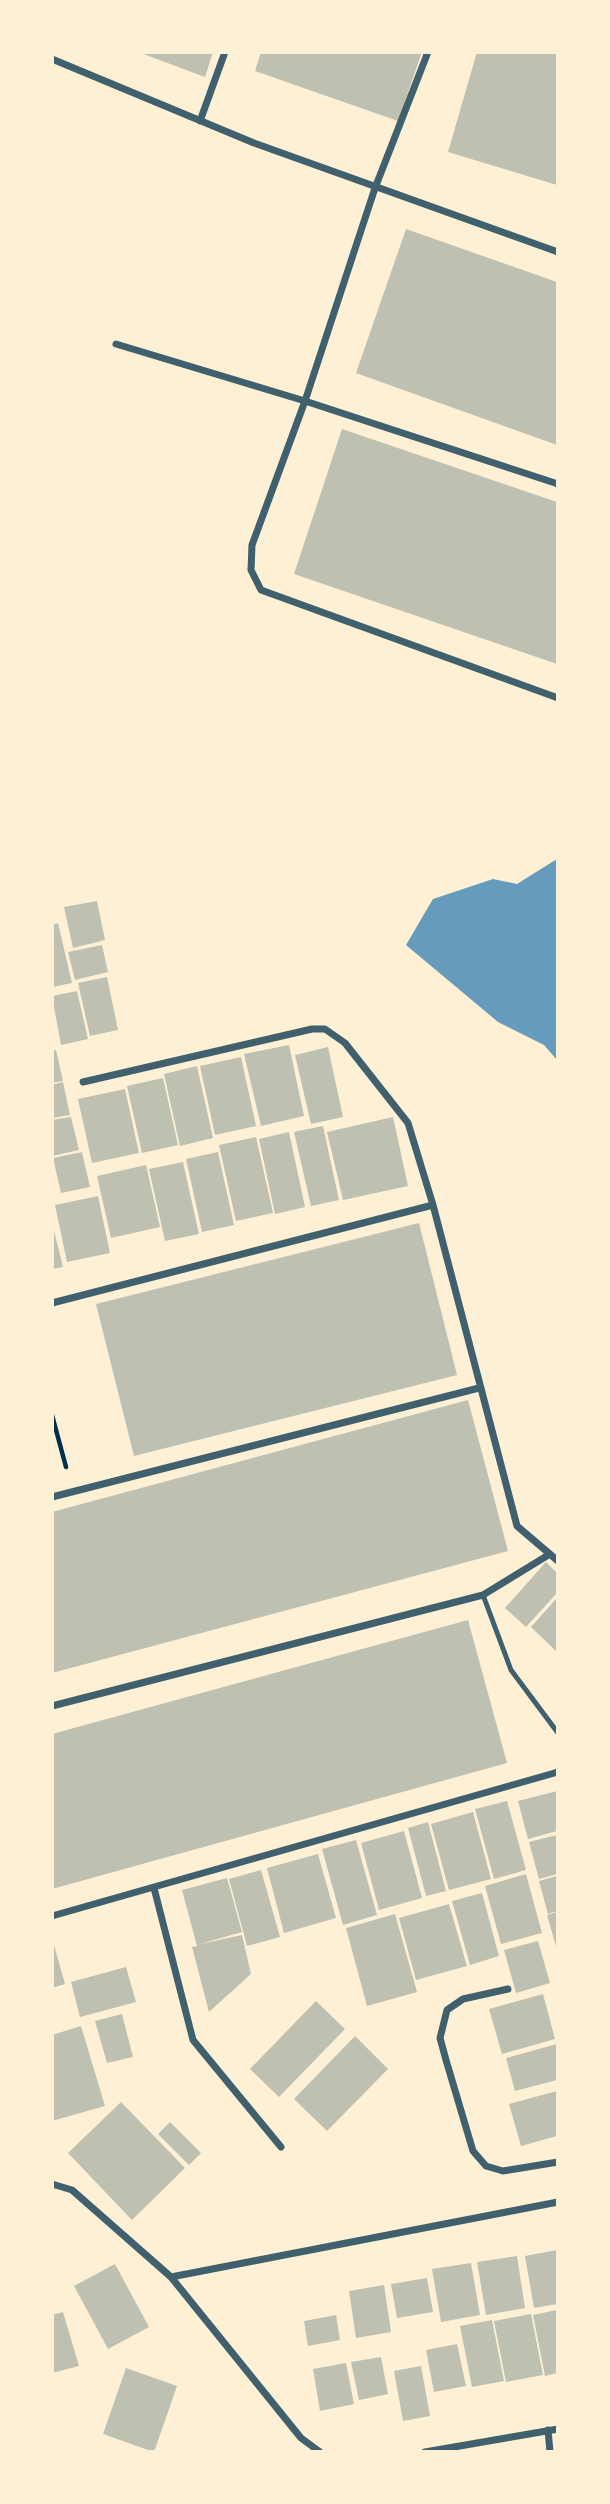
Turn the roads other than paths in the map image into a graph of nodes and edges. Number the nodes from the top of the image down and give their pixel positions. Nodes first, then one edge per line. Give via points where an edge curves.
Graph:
1 (225, 52) edge
2 (428, 52) edge
3 (52, 59) edge
4 (200, 121) junction
5 (375, 188) junction
6 (558, 252) edge
7 (116, 344) dead end
8 (305, 401) junction
9 (558, 484) edge
10 (558, 698) edge
11 (82, 1082) dead end
12 (433, 1205) junction
13 (52, 1303) edge
14 (479, 1388) junction
15 (52, 1497) edge
16 (550, 1554) junction
17 (558, 1560) edge
18 (483, 1595) junction
19 (52, 1706) edge
20 (558, 1734) edge
21 (558, 1772) edge
22 (154, 1888) junction
23 (52, 1916) edge
24 (508, 1989) dead end
25 (281, 2147) dead end
26 (558, 2162) edge
27 (52, 2183) edge
28 (558, 2202) edge
29 (172, 2277) junction
30 (558, 2429) edge
31 (548, 2430) junction
32 (320, 2452) edge
33 (425, 2452) edge
34 (550, 2452) edge

1 - 4 street
2 - 5 street
3 - 4 street
4 - 5 street
5 - 6 street
5 - 8 street
7 - 8 street
8 - 9 street
8 - 10 street via 252,545 251,570 261,590
11 - 12 street via 325,1028 345,1043 408,1123
12 - 13 street
12 - 14 street
14 - 15 street
14 - 16 street via 517,1526
16 - 17 street
16 - 18 street
18 - 19 street
18 - 20 lane via 511,1670
21 - 22 street
22 - 23 street
22 - 25 street via 193,2040
24 - 26 street via 463,1999 447,2010 440,2038 446,2060 473,2151 485,2166 503,2171
27 - 29 street via 72,2190
28 - 29 street
29 - 32 street via 301,2438
30 - 31 street
31 - 33 street
31 - 34 street

